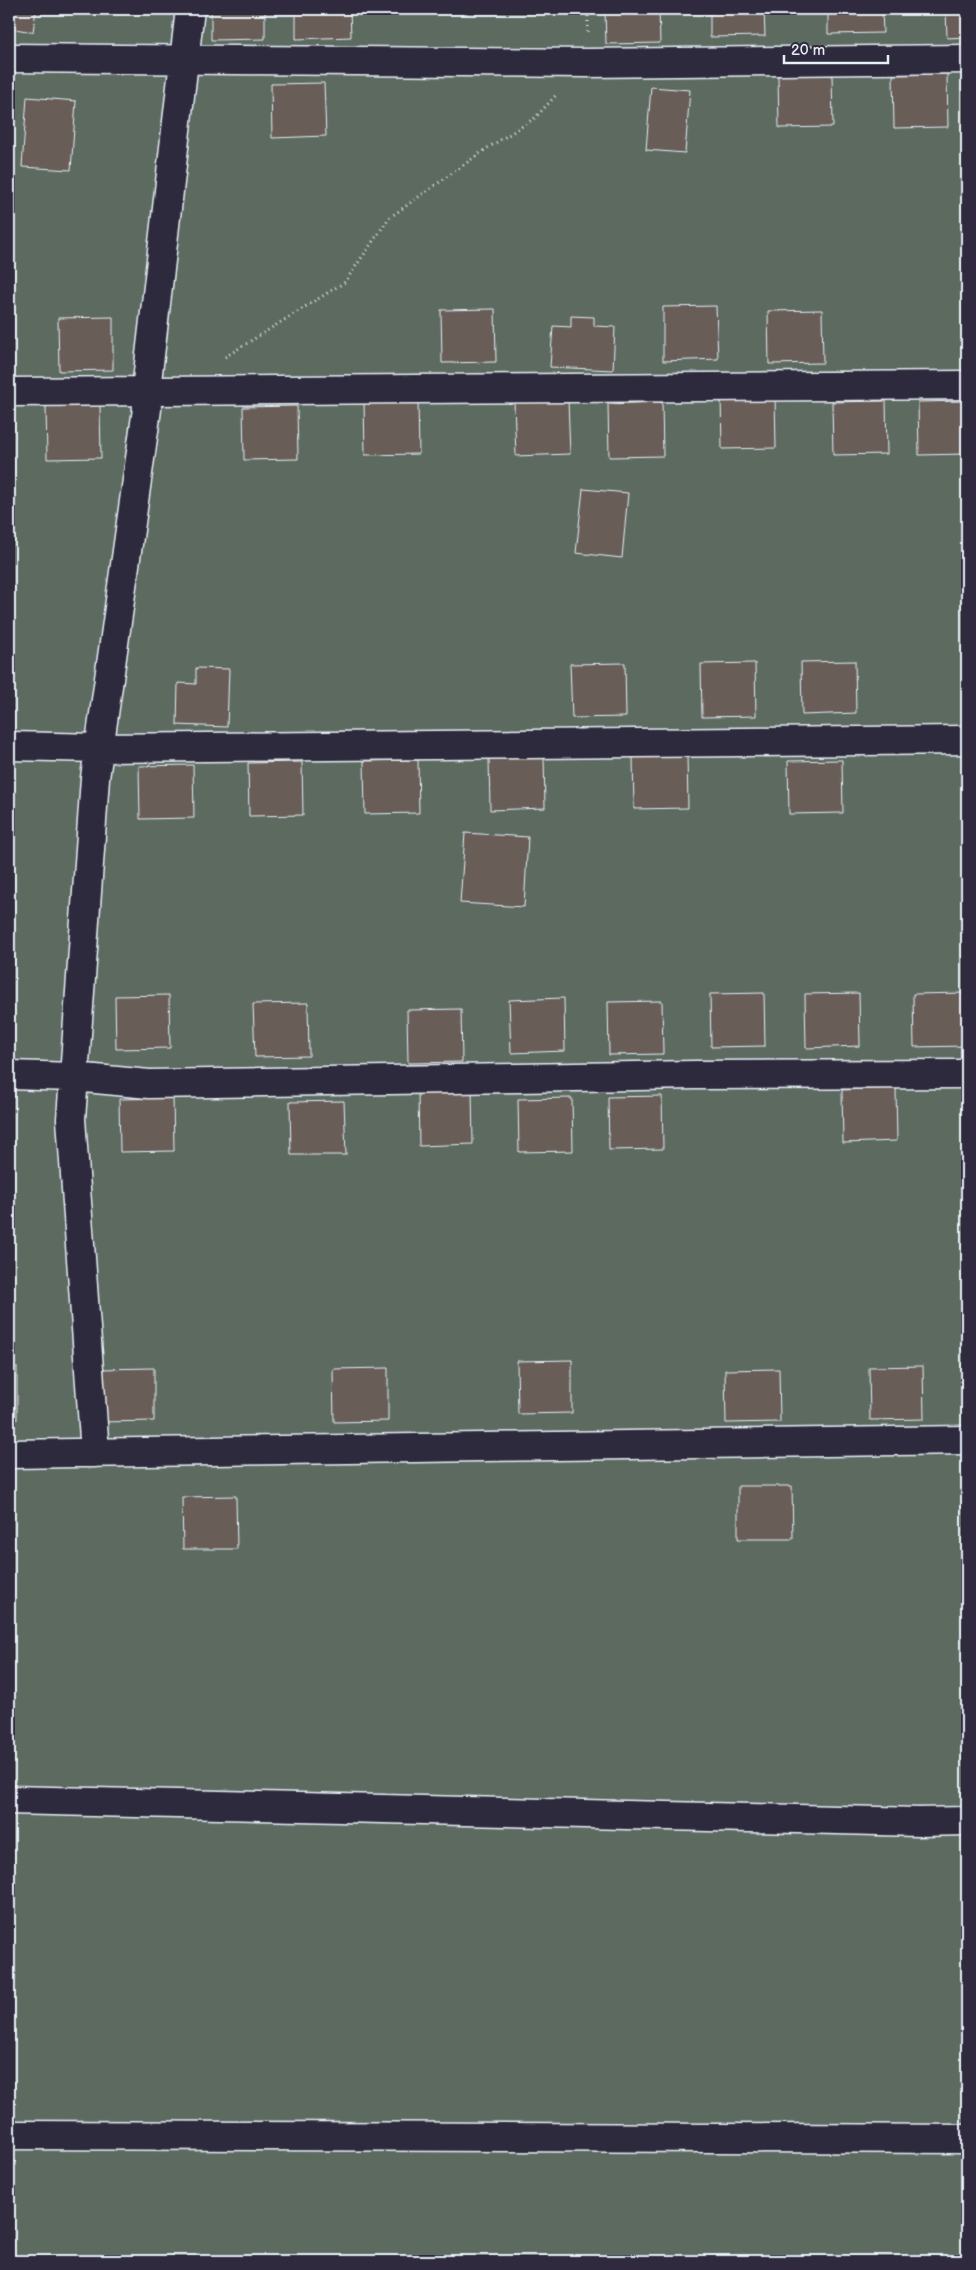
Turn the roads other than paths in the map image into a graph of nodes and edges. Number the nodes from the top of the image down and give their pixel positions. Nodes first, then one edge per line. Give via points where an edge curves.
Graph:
1 (190, 9) edge
2 (9, 58) edge
3 (186, 58) junction
4 (967, 59) edge
5 (967, 385) edge
6 (146, 390) junction
7 (9, 392) edge
8 (967, 740) edge
9 (9, 746) edge
10 (99, 748) junction
11 (967, 1074) edge
12 (9, 1075) edge
13 (74, 1077) junction
14 (967, 1440) edge
15 (9, 1454) edge
16 (95, 1454) junction
17 (9, 1800) edge
18 (967, 1821) edge
19 (9, 2135) edge
20 (967, 2139) edge

1 - 3 street
2 - 3 street
3 - 4 street via 588,63
3 - 6 street
5 - 6 street
6 - 7 street
6 - 10 street via 147,409
8 - 10 street
9 - 10 street
10 - 13 street via 94,778
11 - 13 street via 149,1084
12 - 13 street
13 - 16 street via 71,1119
14 - 16 street
15 - 16 street
17 - 18 street
19 - 20 street

